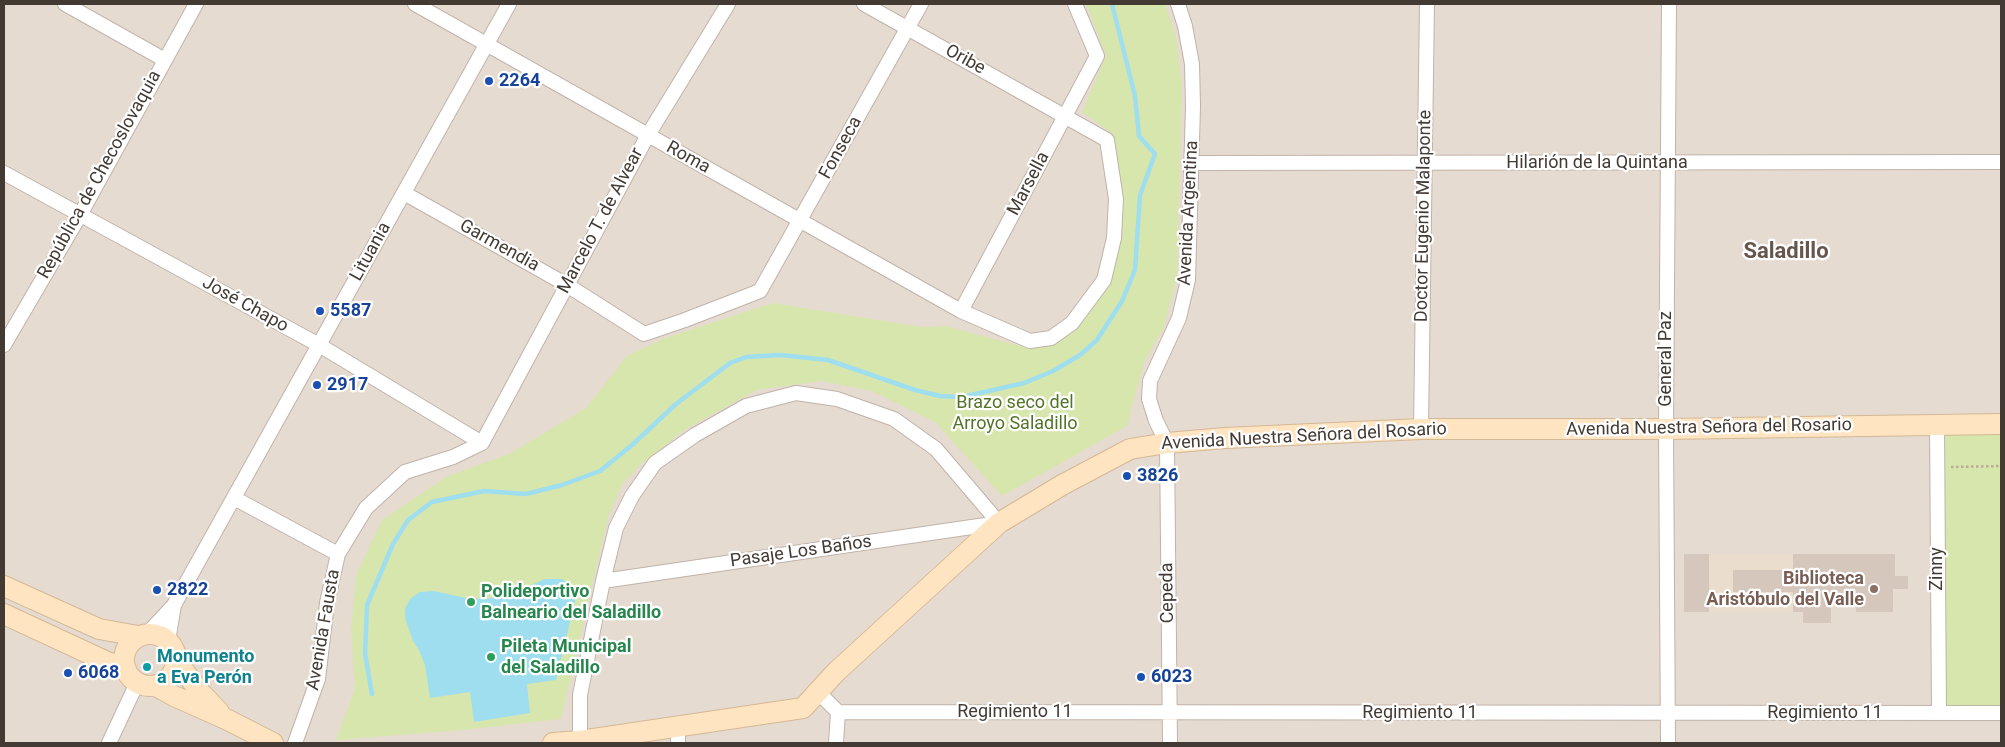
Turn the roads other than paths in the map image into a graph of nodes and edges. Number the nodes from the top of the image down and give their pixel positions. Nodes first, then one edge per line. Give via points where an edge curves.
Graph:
1 (65, 4) edge
2 (196, 4) edge
3 (415, 4) edge
4 (509, 4) edge
5 (728, 4) edge
6 (864, 4) edge
7 (921, 4) edge
8 (1075, 4) edge
9 (1178, 4) edge
10 (1427, 4) edge
11 (1670, 4) edge
12 (908, 28) junction
13 (487, 44) junction
14 (165, 60) junction
15 (1066, 116) junction
16 (648, 135) junction
17 (1668, 162) junction
18 (2001, 162) edge
19 (1192, 163) junction
20 (1424, 163) junction
21 (4, 173) edge
22 (404, 193) junction
23 (80, 215) junction
24 (800, 220) junction
25 (567, 285) junction
26 (962, 311) junction
27 (644, 334) joint
28 (4, 345) edge
29 (319, 345) junction
30 (1937, 424) junction
31 (2001, 424) edge
32 (1421, 429) junction
33 (1666, 430) junction
34 (482, 443) junction
35 (1166, 443) junction
36 (234, 498) junction
37 (998, 522) junction
38 (338, 554) junction
39 (603, 581) junction
40 (4, 586) edge
41 (174, 605) junction
42 (4, 614) edge
43 (143, 635) junction
44 (168, 640) junction
45 (177, 662) junction
46 (140, 679) junction
47 (818, 692) junction
48 (838, 712) junction
49 (1170, 712) junction
50 (1669, 713) junction
51 (1939, 713) junction
52 (2001, 713) edge
53 (228, 720) junction
54 (678, 735) edge
55 (580, 741) junction
56 (110, 743) edge
57 (273, 743) edge
58 (295, 743) edge
59 (553, 743) edge
60 (836, 743) edge
61 (1170, 743) edge
62 (1668, 743) edge

1 - 14 street
2 - 14 street, República de Checoslovaquia
3 - 13 street, Roma
4 - 13 street, Lituania
5 - 16 street, Marcelo T. de Alvear
6 - 12 street, Oribe
7 - 12 street, Fonseca
8 - 15 street, Marsella via 1097,56
9 - 19 street, Avenida Argentina via 1192,64
10 - 20 street, Doctor Eugenio Malaponte
11 - 17 street, General Paz
12 - 15 street, Oribe
12 - 24 street, Fonseca
13 - 16 street, Roma
13 - 22 street, Lituania
14 - 23 street, República de Checoslovaquia
15 - 26 street, Marsella
15 - 26 street via 1107,140 1116,199 1114,238 1104,280 1072,323 1050,338 1030,341
16 - 24 street, Roma
16 - 25 street, Marcelo T. de Alvear
17 - 18 street, Hilarión de la Quintana
17 - 20 street, Hilarión de la Quintana
17 - 33 street, General Paz
19 - 20 street, Hilarión de la Quintana
19 - 35 street, Avenida Argentina via 1188,280 1180,318 1150,381 1149,400
20 - 32 street, Doctor Eugenio Malaponte
21 - 23 street, José Chapo
22 - 25 street, Garmendia
22 - 29 street, Lituania
23 - 28 street, República de Checoslovaquia
23 - 29 street, José Chapo
24 - 26 street, Roma
24 - 27 street, Fonseca via 760,291
25 - 27 street, Garmendia
25 - 34 street, Marcelo T. de Alvear
29 - 34 street, José Chapo
29 - 36 street, Lituania
30 - 31 street, Avenida Nuestra Señora del Rosario
30 - 33 street, Avenida Nuestra Señora del Rosario
30 - 51 street, Zinny
32 - 33 street, Avenida Nuestra Señora del Rosario
32 - 35 street, Avenida Nuestra Señora del Rosario
33 - 50 street, General Paz
34 - 38 street, Avenida Fausta via 453,457 405,472 366,508
35 - 37 street, Avenida Nuestra Señora del Rosario via 1130,450
35 - 49 street, Cepeda
36 - 38 street
36 - 41 street, Lituania
37 - 39 street, Pasaje Los Baños
37 - 39 street via 936,449 894,419 836,399 796,393 746,406 655,463 632,496 616,528
37 - 47 street, Avenida Nuestra Señora del Rosario
38 - 58 street, Avenida Fausta via 327,604 318,679
39 - 55 street via 580,695
40 - 43 street via 100,629
41 - 43 street, Lituania
41 - 44 street, Lituania
42 - 46 street
43 - 44 street via 158,635
43 - 46 street via 131,642 124,659
44 - 45 street via 175,650
45 - 46 street via 166,681
45 - 53 street
46 - 53 street
46 - 56 street
47 - 48 street
47 - 54 street, Avenida Nuestra Señora del Rosario via 803,708
48 - 49 street, Regimiento 11
48 - 60 street
49 - 50 street, Regimiento 11
49 - 61 street, Cepeda
50 - 51 street, Regimiento 11
50 - 62 street, General Paz
51 - 52 street, Regimiento 11
53 - 57 street
54 - 55 street, Avenida Nuestra Señora del Rosario
55 - 59 street, Avenida Nuestra Señora del Rosario

